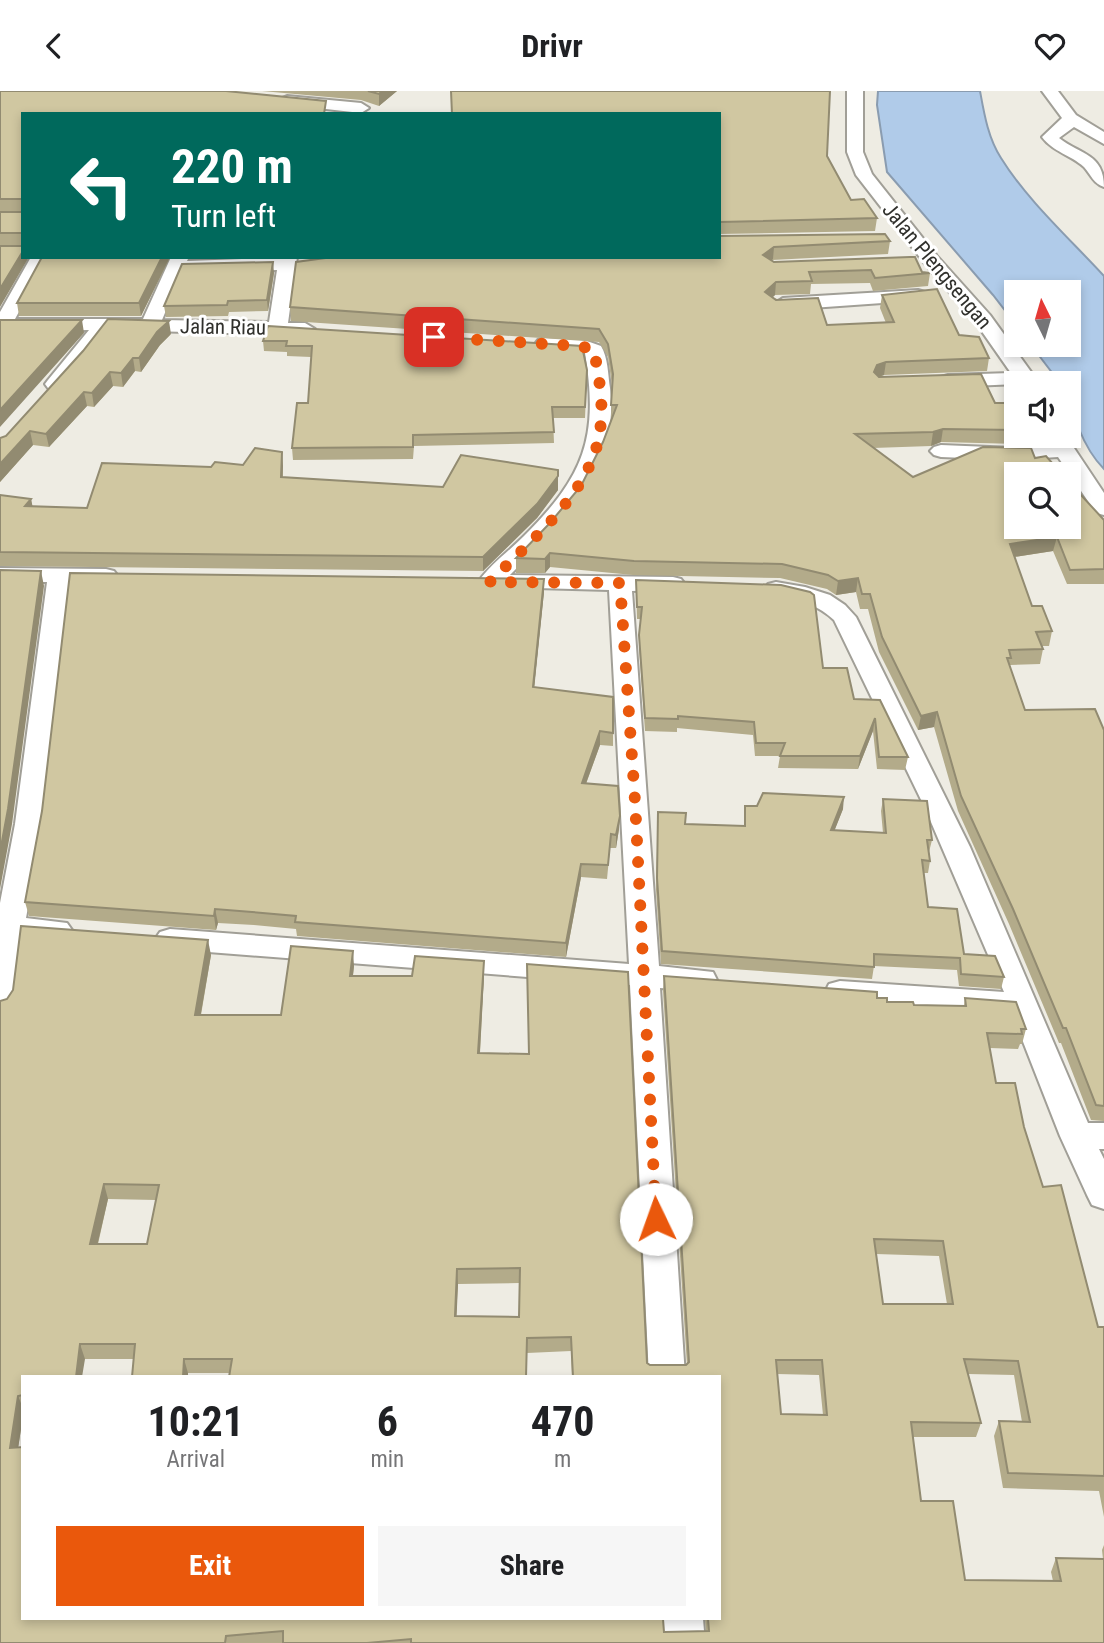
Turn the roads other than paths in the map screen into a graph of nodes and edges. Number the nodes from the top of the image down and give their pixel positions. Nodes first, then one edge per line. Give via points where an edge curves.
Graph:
1 (855, 91) edge
2 (1051, 91) edge
3 (273, 100) edge
4 (361, 108) dead end
5 (1070, 118) junction
6 (1104, 139) edge
7 (1104, 182) edge
8 (915, 238) junction
9 (888, 240) edge
10 (39, 259) edge
11 (931, 260) junction
12 (907, 261) edge
13 (178, 262) edge
14 (287, 263) edge
15 (308, 265) edge
16 (958, 291) junction
17 (775, 304) edge
18 (104, 324) junction
19 (1, 325) edge
20 (150, 325) junction
21 (278, 328) junction
22 (330, 331) edge
23 (525, 343) edge
24 (1020, 371) edge
25 (1004, 381) edge
26 (923, 382) edge
27 (43, 396) edge
28 (1062, 448) edge
29 (941, 451) dead end
30 (1104, 508) edge
31 (0, 575) edge
32 (59, 576) junction
33 (136, 576) edge
34 (464, 581) edge
35 (490, 582) junction
36 (620, 583) junction
37 (701, 585) edge
38 (750, 587) edge
39 (5, 926) edge
40 (78, 932) edge
41 (146, 937) edge
42 (643, 974) junction
43 (734, 983) edge
44 (813, 990) edge
45 (0, 1004) edge
46 (1025, 1005) junction
47 (1090, 1136) edge
48 (1104, 1195) edge
49 (667, 1375) edge
50 (683, 1620) edge
51 (685, 1643) edge

1 - 8 street, Jalan Plengsengan via 855,152 867,180
2 - 5 street
3 - 4 street
5 - 6 street
5 - 7 street via 1050,137 1088,162
8 - 9 street
8 - 11 street, Jalan Plengsengan
10 - 19 street
11 - 12 street
11 - 16 street, Jalan Plengsengan
13 - 14 street
13 - 20 street
14 - 15 street
14 - 21 street
16 - 17 street
16 - 24 street, Jalan Plengsengan
18 - 19 street, Jalan Riau
18 - 20 street, Jalan Riau
18 - 27 street
20 - 21 street, Jalan Riau
21 - 22 street, Jalan Riau
23 - 35 street via 594,350 600,390 599,439 579,485
25 - 26 street
28 - 29 street via 1014,454
28 - 30 street
31 - 32 street
32 - 33 street
32 - 39 street via 29,824
34 - 35 street
35 - 36 street
36 - 37 street
36 - 42 street
38 - 46 street via 813,594 844,617 904,730
39 - 40 street
39 - 45 street
41 - 42 street
42 - 43 street
42 - 49 street
44 - 46 street
46 - 47 street
47 - 48 street
50 - 51 street

